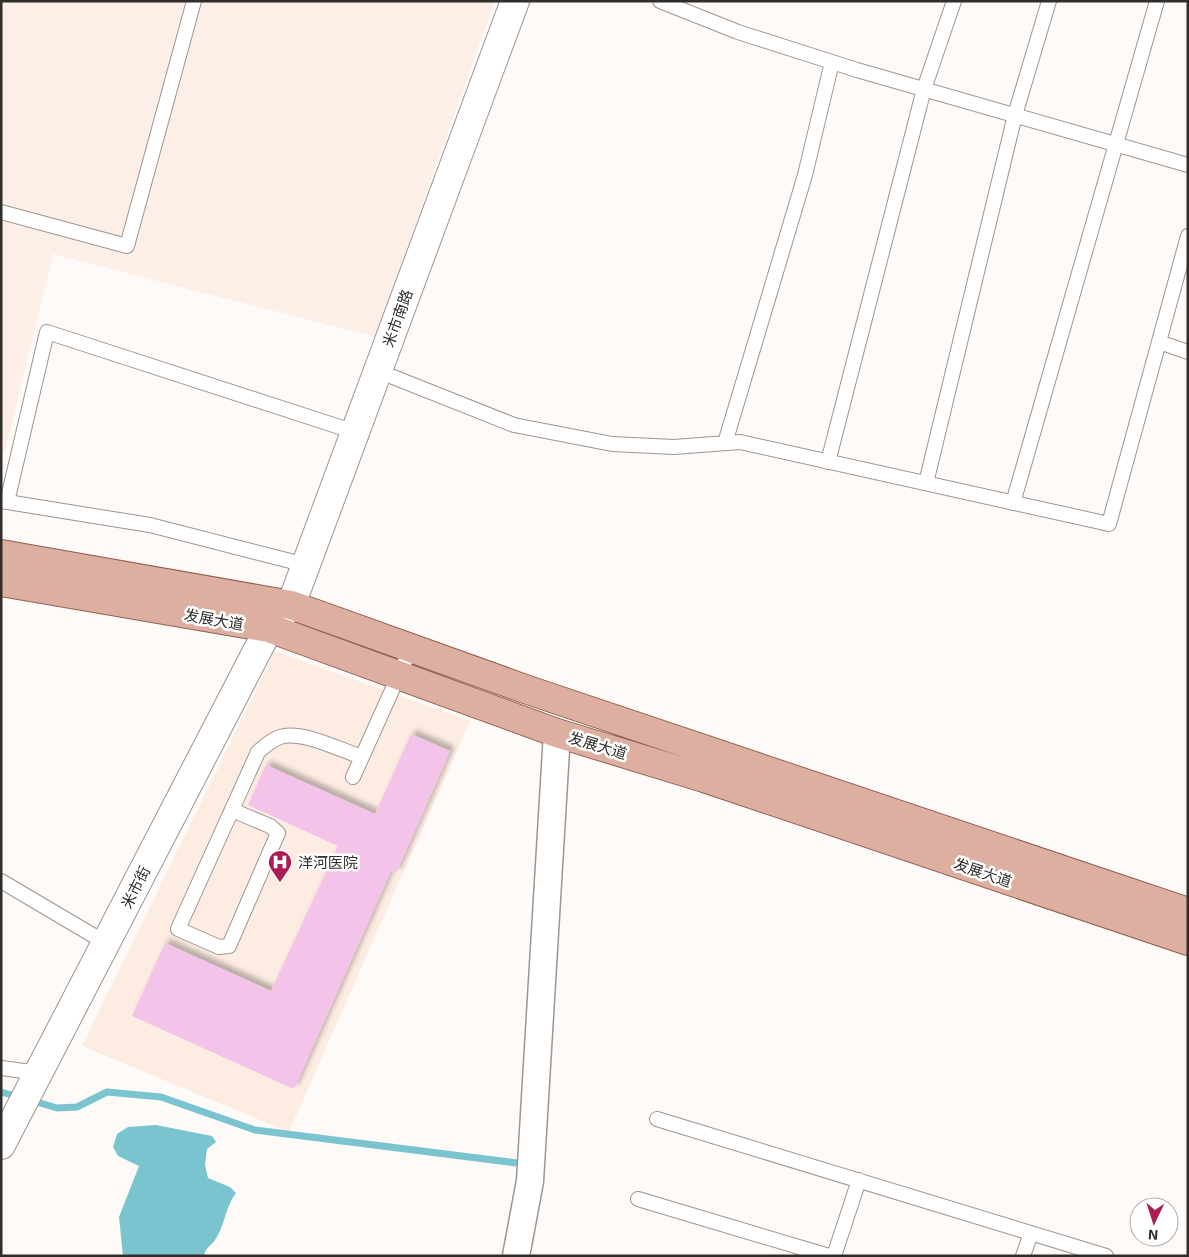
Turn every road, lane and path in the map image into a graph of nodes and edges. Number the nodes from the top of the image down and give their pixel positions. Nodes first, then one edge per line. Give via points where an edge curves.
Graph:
1 (194, 1) edge
2 (515, 1) edge
3 (660, 1) edge
4 (954, 1) edge
5 (1049, 1) edge
6 (1157, 1) edge
7 (832, 62) junction
8 (924, 89) junction
9 (1014, 115) junction
10 (1116, 144) junction
11 (1188, 165) edge
12 (1, 212) edge
13 (1188, 236) edge
14 (1159, 342) junction
15 (1188, 352) edge
16 (378, 371) junction
17 (355, 432) junction
18 (725, 443) junction
19 (828, 462) junction
20 (926, 483) junction
21 (4, 502) edge
22 (1013, 502) junction
23 (1, 554) edge
24 (306, 565) junction
25 (1, 582) edge
26 (291, 605) junction
27 (269, 628) junction
28 (411, 648) junction
29 (399, 675) junction
30 (557, 732) junction
31 (362, 757) junction
32 (353, 777) dead end
33 (232, 810) junction
34 (1, 881) edge
35 (1188, 912) edge
36 (1188, 941) edge
37 (106, 943) junction
38 (1, 1068) edge
39 (30, 1090) junction
40 (657, 1119) dead end
41 (1, 1145) edge
42 (859, 1180) junction
43 (638, 1199) dead end
44 (1031, 1233) junction
45 (516, 1256) edge
46 (829, 1256) edge
47 (834, 1256) edge
48 (1023, 1256) edge
49 (1106, 1256) edge

1 - 12 lane via 127,246
2 - 16 street, 米市南路
3 - 7 lane via 738,32
4 - 8 lane
5 - 9 lane
6 - 10 lane
7 - 8 lane
7 - 18 lane via 805,175
8 - 9 lane
8 - 19 lane
9 - 10 lane
9 - 20 lane
10 - 11 lane
10 - 22 lane
13 - 14 lane
14 - 15 lane
14 - 22 lane via 1109,524
16 - 17 street, 米市南路
16 - 18 lane via 514,425 612,444 674,447
17 - 21 lane via 46,332
17 - 24 street, 米市南路
18 - 19 lane via 740,442
19 - 20 lane
20 - 22 lane
21 - 24 lane via 150,525
23 - 26 main road, 发展大道
24 - 26 street, 米市南路
25 - 27 main road, 发展大道
26 - 27 street, 米市南路
26 - 28 main road, 发展大道
27 - 29 main road, 发展大道
27 - 37 street, 米市街
28 - 29 lane
28 - 35 main road, 发展大道
29 - 30 main road, 发展大道
29 - 31 lane
30 - 36 main road, 发展大道 via 704,778
30 - 45 street via 530,1181
31 - 32 lane
31 - 33 lane via 295,735 281,736 258,752
33 - 33 lane via 178,929 219,947 228,946 278,833 270,826
34 - 37 lane
37 - 39 street, 米市街
38 - 39 lane
39 - 41 street, 米市街
40 - 42 lane
42 - 44 lane
42 - 47 lane
43 - 46 lane
44 - 48 lane
44 - 49 lane

